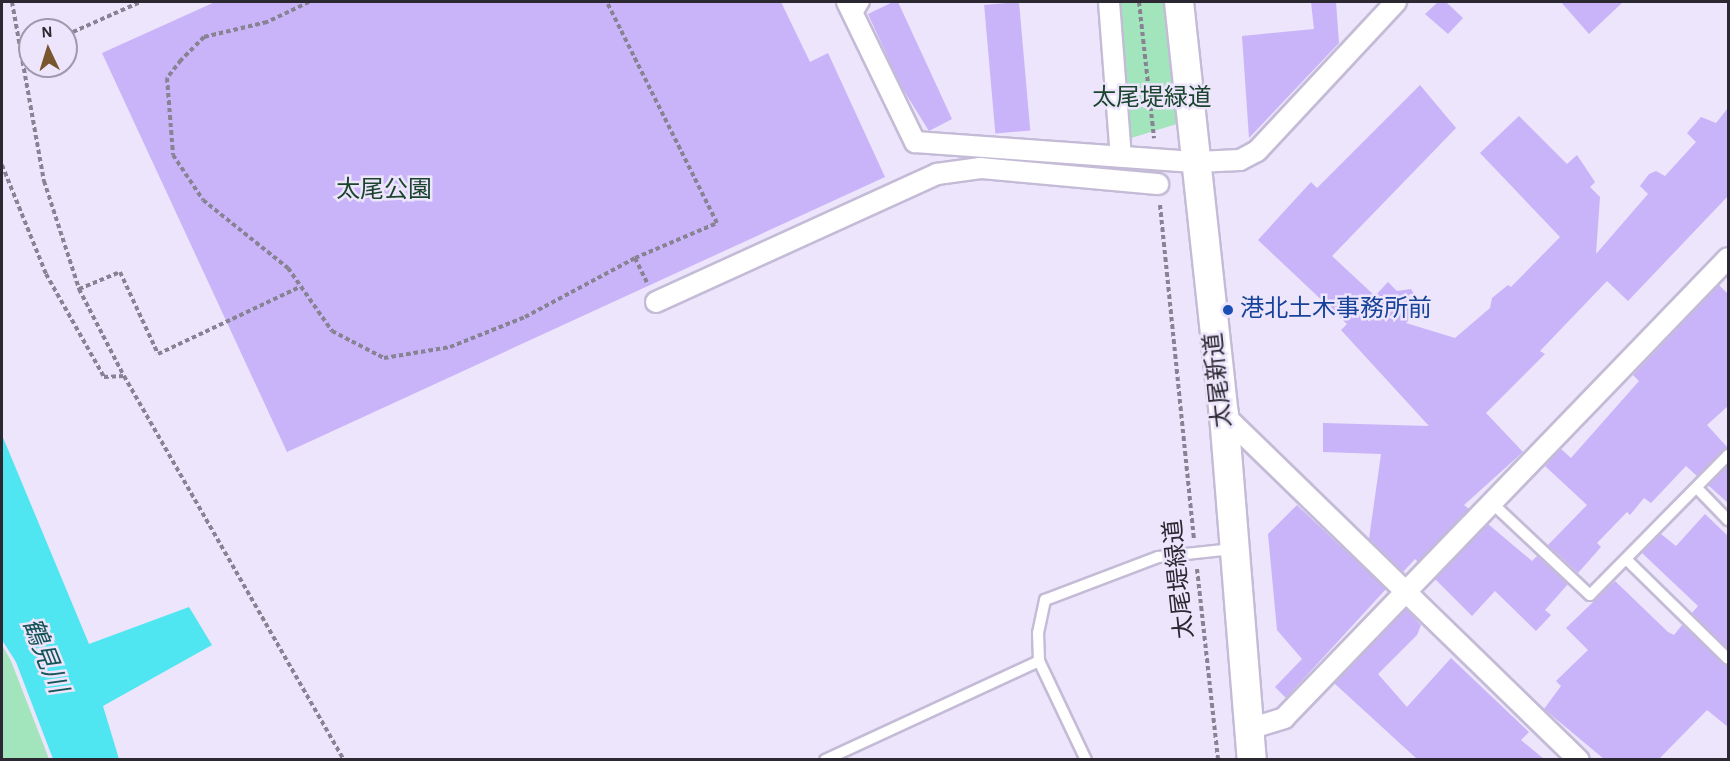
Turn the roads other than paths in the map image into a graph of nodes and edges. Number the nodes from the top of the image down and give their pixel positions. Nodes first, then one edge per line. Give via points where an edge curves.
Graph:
1 (1109, 2) edge
2 (1179, 2) edge
3 (1396, 2) edge
4 (855, 7) edge
5 (1121, 157) junction
6 (1197, 162) junction
7 (1158, 184) road end
8 (1728, 258) edge
9 (656, 302) road end
10 (1224, 415) junction
11 (1728, 455) edge
12 (1696, 488) junction
13 (1493, 504) junction
14 (1728, 520) edge
15 (1233, 549) junction
16 (1627, 560) junction
17 (1408, 592) junction
18 (1728, 659) edge
19 (1039, 661) junction
20 (1249, 729) junction
21 (825, 759) edge
22 (1086, 759) edge
23 (1252, 759) edge
24 (1579, 759) edge

1 - 5 street
2 - 6 street, 太尾新道
3 - 6 street via 1257,152 1240,160
4 - 5 street via 915,142
5 - 6 street
6 - 10 street, 太尾新道
7 - 9 street via 981,168 937,174
8 - 13 street
10 - 15 street, 太尾新道
10 - 17 street
11 - 12 lane
12 - 14 lane
12 - 16 lane
13 - 16 lane via 1590,595
13 - 17 street
15 - 19 lane via 1158,557 1045,600 1038,633
15 - 20 street, 太尾新道
16 - 18 lane
17 - 20 street via 1284,718
17 - 24 street
19 - 21 lane
19 - 22 lane
20 - 23 street, 太尾新道

